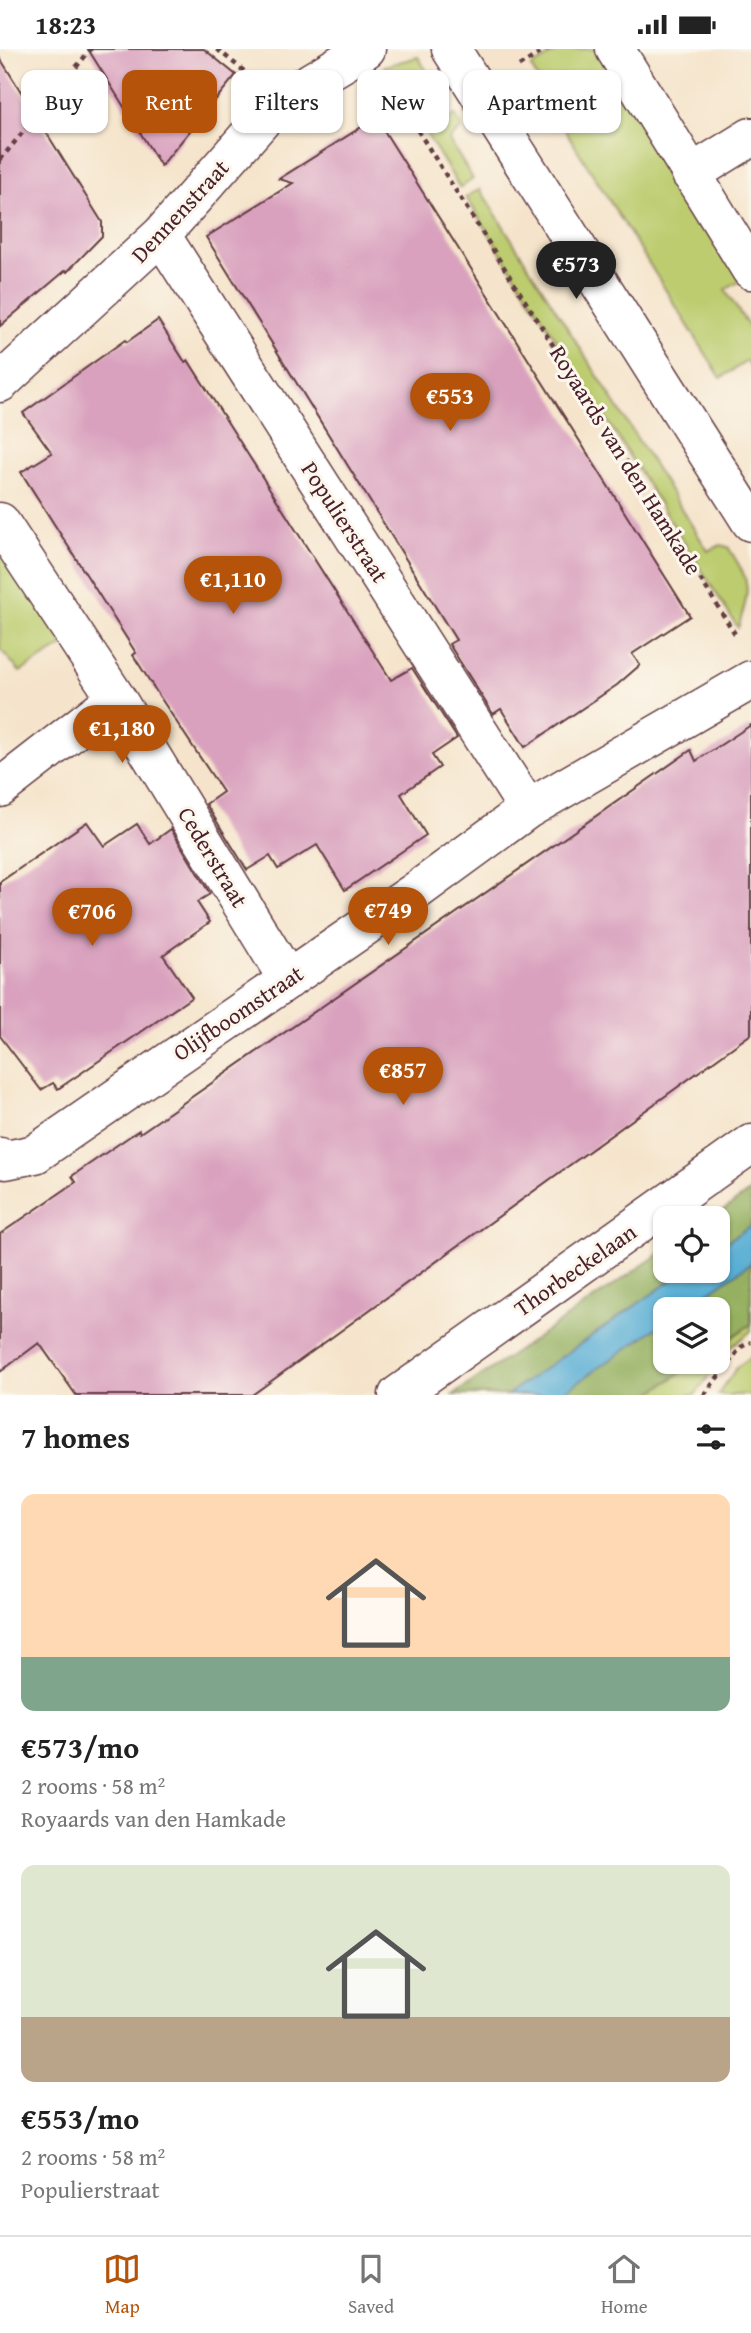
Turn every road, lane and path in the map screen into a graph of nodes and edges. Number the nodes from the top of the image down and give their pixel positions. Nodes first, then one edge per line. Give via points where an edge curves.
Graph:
1 (91, 49) edge
2 (366, 49) edge
3 (451, 49) edge
4 (615, 49) edge
5 (419, 133) edge
6 (751, 138) edge
7 (0, 160) edge
8 (691, 174) junction
9 (161, 235) junction
10 (751, 270) edge
11 (0, 383) edge
12 (0, 522) edge
13 (751, 522) edge
14 (747, 663) edge
15 (116, 698) junction
16 (0, 787) edge
17 (528, 809) junction
18 (288, 980) junction
19 (751, 1144) edge
20 (3, 1158) edge
21 (751, 1342) edge
22 (398, 1395) edge
23 (705, 1395) edge

1 - 7 path
2 - 9 street, Dennenstraat via 279,101
3 - 13 street
4 - 8 street
5 - 14 path, Royaards van den Hamkade
6 - 8 street
8 - 10 street
9 - 11 street, Dennenstraat
9 - 17 street, Populierstraat
12 - 15 street, Cederstraat
14 - 17 street, Olijfboomstraat
15 - 16 street
15 - 18 street, Cederstraat
17 - 18 street, Olijfboomstraat
18 - 20 street, Olijfboomstraat via 35,1154
19 - 22 street, Thorbeckelaan
21 - 23 path via 741,1347

